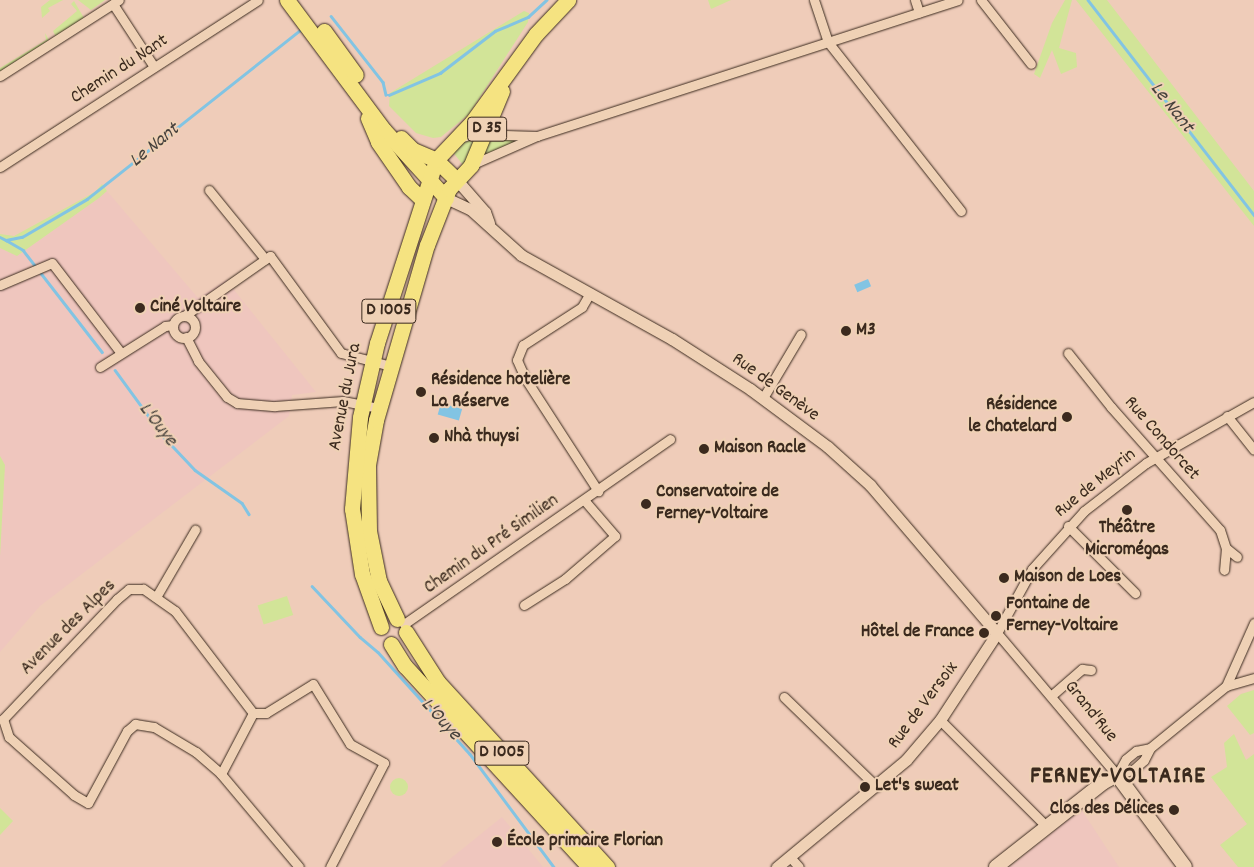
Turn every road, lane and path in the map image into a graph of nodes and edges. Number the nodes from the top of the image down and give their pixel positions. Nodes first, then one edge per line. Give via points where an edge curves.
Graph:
1 (258, 0) edge
2 (287, 0) edge
3 (300, 0) edge
4 (568, 0) edge
5 (814, 0) edge
6 (916, 0) edge
7 (958, 0) edge
8 (981, 0) edge
9 (116, 2) edge
10 (919, 12) junction
11 (828, 42) junction
12 (1031, 64) dead end
13 (154, 67) junction
14 (509, 73) junction
15 (0, 76) edge
16 (360, 98) junction
17 (485, 135) junction
18 (536, 136) junction
19 (450, 142) junction
20 (436, 160) junction
21 (471, 165) junction
22 (0, 167) edge
23 (428, 179) junction
24 (456, 179) junction
25 (209, 190) dead end
26 (421, 198) junction
27 (446, 198) junction
28 (961, 211) dead end
29 (490, 225) junction
30 (268, 258) junction
31 (0, 285) edge
32 (590, 294) junction
33 (184, 316) junction
34 (173, 325) junction
35 (801, 334) dead end
36 (186, 337) junction
37 (1068, 353) dead end
38 (121, 354) junction
39 (372, 362) junction
40 (392, 366) junction
41 (100, 367) dead end
42 (763, 398) junction
43 (1254, 402) edge
44 (362, 404) junction
45 (379, 408) junction
46 (1227, 416) junction
47 (670, 439) dead end
48 (1254, 450) edge
49 (1155, 458) junction
50 (598, 491) junction
51 (585, 500) junction
52 (1068, 526) junction
53 (195, 530) dead end
54 (1226, 548) junction
55 (1236, 557) dead end
56 (1224, 570) dead end
57 (1135, 593) dead end
58 (156, 597) junction
59 (524, 605) dead end
60 (1254, 623) edge
61 (402, 625) junction
62 (381, 627) junction
63 (997, 633) junction
64 (391, 644) junction
65 (1091, 670) dead end
66 (1254, 678) edge
67 (1226, 686) junction
68 (1052, 695) junction
69 (784, 697) dead end
70 (253, 713) junction
71 (940, 720) junction
72 (221, 774) junction
73 (1117, 775) junction
74 (877, 787) junction
75 (1047, 827) junction
76 (790, 856) junction
77 (299, 867) edge
78 (330, 867) edge
79 (589, 867) edge
80 (607, 867) edge
81 (777, 867) edge
82 (799, 867) edge
83 (996, 867) edge
84 (1185, 867) edge

1 - 13 street, Chemin du Nant
2 - 16 main road
3 - 20 main road via 405,143 420,155
4 - 14 main road, D 35 via 546,22
5 - 11 street
6 - 10 street
7 - 10 street
8 - 12 street
9 - 13 street
9 - 15 street
10 - 11 street
11 - 18 street
11 - 28 street
13 - 22 street, Chemin du Nant
14 - 17 main road, D 35
14 - 19 main road, D 35 via 472,122
16 - 23 main road
16 - 26 main road via 378,142 409,187
17 - 18 street
17 - 19 street via 468,135
17 - 21 main road, D 35
18 - 21 street
19 - 20 main road, D 35
20 - 23 main road, Avenue du Jura
20 - 24 main road
21 - 24 main road, D 35
23 - 26 main road, Avenue du Jura / D 1005
23 - 27 main road
24 - 27 main road, Avenue du Jura
24 - 29 street, Rue de Genève via 485,212
25 - 30 street
26 - 39 main road, Avenue du Jura / D 1005
27 - 29 street, Rue de Genève via 470,209
27 - 40 main road, Avenue du Jura / D 1005 via 427,245
29 - 32 street, Rue de Genève via 522,255
30 - 33 street
30 - 39 street via 341,353
31 - 38 street via 52,263
32 - 42 street, Rue de Genève via 677,342
32 - 50 street via 582,307 523,345 517,360 525,378
33 - 34 street
33 - 36 street via 191,318 195,327
34 - 36 street via 178,336
34 - 38 street via 165,326
35 - 42 street
36 - 44 street via 198,360 227,397 237,403 258,406 337,401
37 - 49 street, Rue Condorcet
38 - 41 street
39 - 40 street
39 - 44 main road, Avenue du Jura / D 1005
40 - 45 main road, Avenue du Jura / D 1005
42 - 63 street, Rue de Genève via 870,485
43 - 46 street, Rue de Meyrin
44 - 45 street
44 - 62 main road, Avenue du Jura / D 1005 via 353,465 352,509 362,574
45 - 61 main road, Avenue du Jura / D 1005 via 368,465 368,511 379,581
46 - 48 street
46 - 49 street, Rue de Meyrin
47 - 50 street, Chemin du Pré Similien
49 - 52 street, Rue de Meyrin via 1100,497
49 - 54 street, Rue Condorcet via 1220,530
50 - 51 street, Chemin du Pré Similien
51 - 59 street via 615,536 564,579
51 - 61 street, Chemin du Pré Similien
52 - 57 street
52 - 63 street, Rue de Meyrin via 1032,569
53 - 58 street
54 - 55 street, Rue Condorcet
54 - 56 street, Rue Condorcet
58 - 70 street, Avenue des Alpes via 176,611 189,626
58 - 72 street, Avenue des Alpes via 143,589 129,589 117,599 7,713 3,719 4,731 74,796 88,803 127,731 135,724 158,729 196,752
60 - 67 street
61 - 62 main road via 388,620
61 - 64 main road via 400,642
61 - 80 main road, Avenue du Jura / D 1005 via 438,682
62 - 64 main road, D 1005 via 381,637
63 - 68 street, Grand'Rue
63 - 71 street, Rue de Versoix
64 - 79 main road, D 1005 via 405,666
65 - 68 street via 1082,669
66 - 67 street
67 - 73 street via 1150,748 1134,769
68 - 73 street, Grand'Rue
69 - 74 street
70 - 72 street
70 - 78 street via 266,714 313,684 350,744 384,763
71 - 74 street, Rue de Versoix via 906,760
71 - 75 street
72 - 77 street, Avenue des Alpes
73 - 75 main road
73 - 84 main road, Grand'Rue
74 - 76 street, Rue de Versoix
75 - 83 main road
76 - 81 street, Rue de Versoix
76 - 82 street

